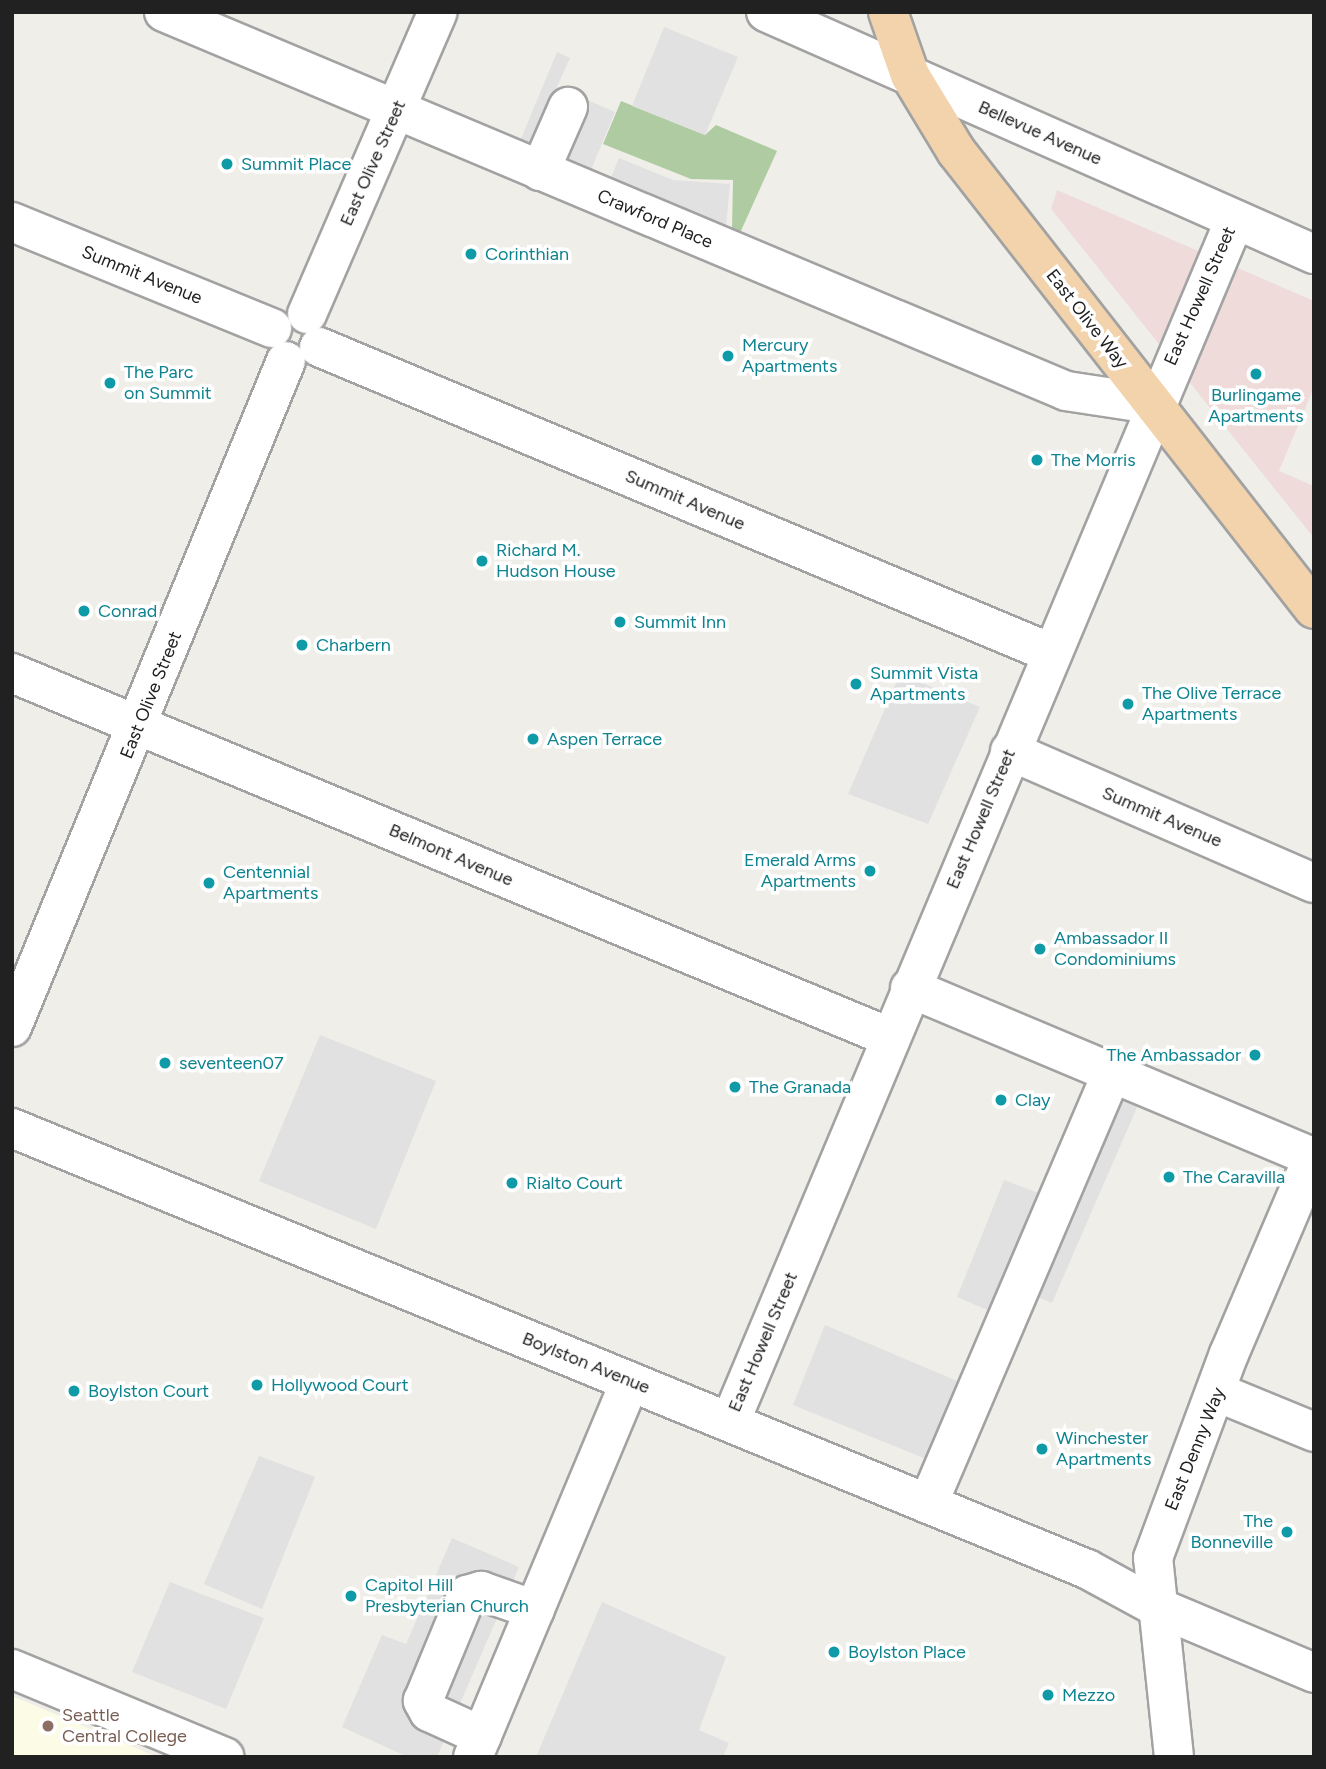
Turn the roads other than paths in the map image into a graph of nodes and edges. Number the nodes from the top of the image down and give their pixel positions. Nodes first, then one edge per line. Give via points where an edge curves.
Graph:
1 (164, 12) edge
2 (438, 12) edge
3 (766, 12) edge
4 (888, 12) edge
5 (910, 75) junction
6 (568, 107) dead end
7 (396, 111) junction
8 (540, 171) junction
9 (1235, 219) junction
10 (12, 222) edge
11 (1314, 254) edge
12 (296, 337) junction
13 (1152, 404) junction
14 (1314, 609) edge
15 (1051, 653) junction
16 (12, 673) edge
17 (140, 726) junction
18 (1010, 751) junction
19 (1314, 883) edge
20 (910, 988) junction
21 (12, 1027) edge
22 (889, 1037) junction
23 (1112, 1073) junction
24 (12, 1128) edge
25 (1313, 1157) edge
26 (630, 1381) junction
27 (1219, 1393) junction
28 (731, 1420) junction
29 (1314, 1432) edge
30 (928, 1504) junction
31 (1155, 1606) junction
32 (535, 1610) junction
33 (12, 1669) edge
34 (1314, 1673) edge
35 (478, 1746) edge
36 (224, 1757) edge
37 (1174, 1757) edge

1 - 7 street, Crawford Place
2 - 7 street, East Olive Street
3 - 5 street, Bellevue Avenue
4 - 5 main road, East Olive Way
5 - 9 street, Bellevue Avenue
5 - 13 main road, East Olive Way via 956,151
6 - 8 street
7 - 8 street, Crawford Place
7 - 12 street, East Olive Street
8 - 13 street, Crawford Place via 1066,391
9 - 11 street, Bellevue Avenue
9 - 13 street, East Howell Street
10 - 12 street, Summit Avenue
12 - 15 street, Summit Avenue
12 - 17 street, East Olive Street
13 - 14 main road, East Olive Way
13 - 15 street, East Howell Street
15 - 18 street, East Howell Street
16 - 17 street, Belmont Avenue
17 - 21 street, East Olive Street
17 - 22 street, Belmont Avenue
18 - 19 street, Summit Avenue
18 - 20 street, East Howell Street
20 - 22 street, East Howell Street
20 - 23 street
22 - 28 street, East Howell Street
23 - 25 street
23 - 30 street
24 - 26 street, Boylston Avenue
25 - 27 street, East Denny Way via 1229,1354
26 - 28 street, Boylston Avenue
26 - 32 street
27 - 29 street
27 - 31 street, East Denny Way via 1156,1543 1151,1573
28 - 30 street, Boylston Avenue
30 - 31 street, Boylston Avenue via 1121,1583
31 - 34 street, Boylston Avenue
31 - 37 street, East Denny Way
32 - 35 street
32 - 35 street via 481,1591 467,1595 447,1642 423,1701 429,1712
33 - 36 street

